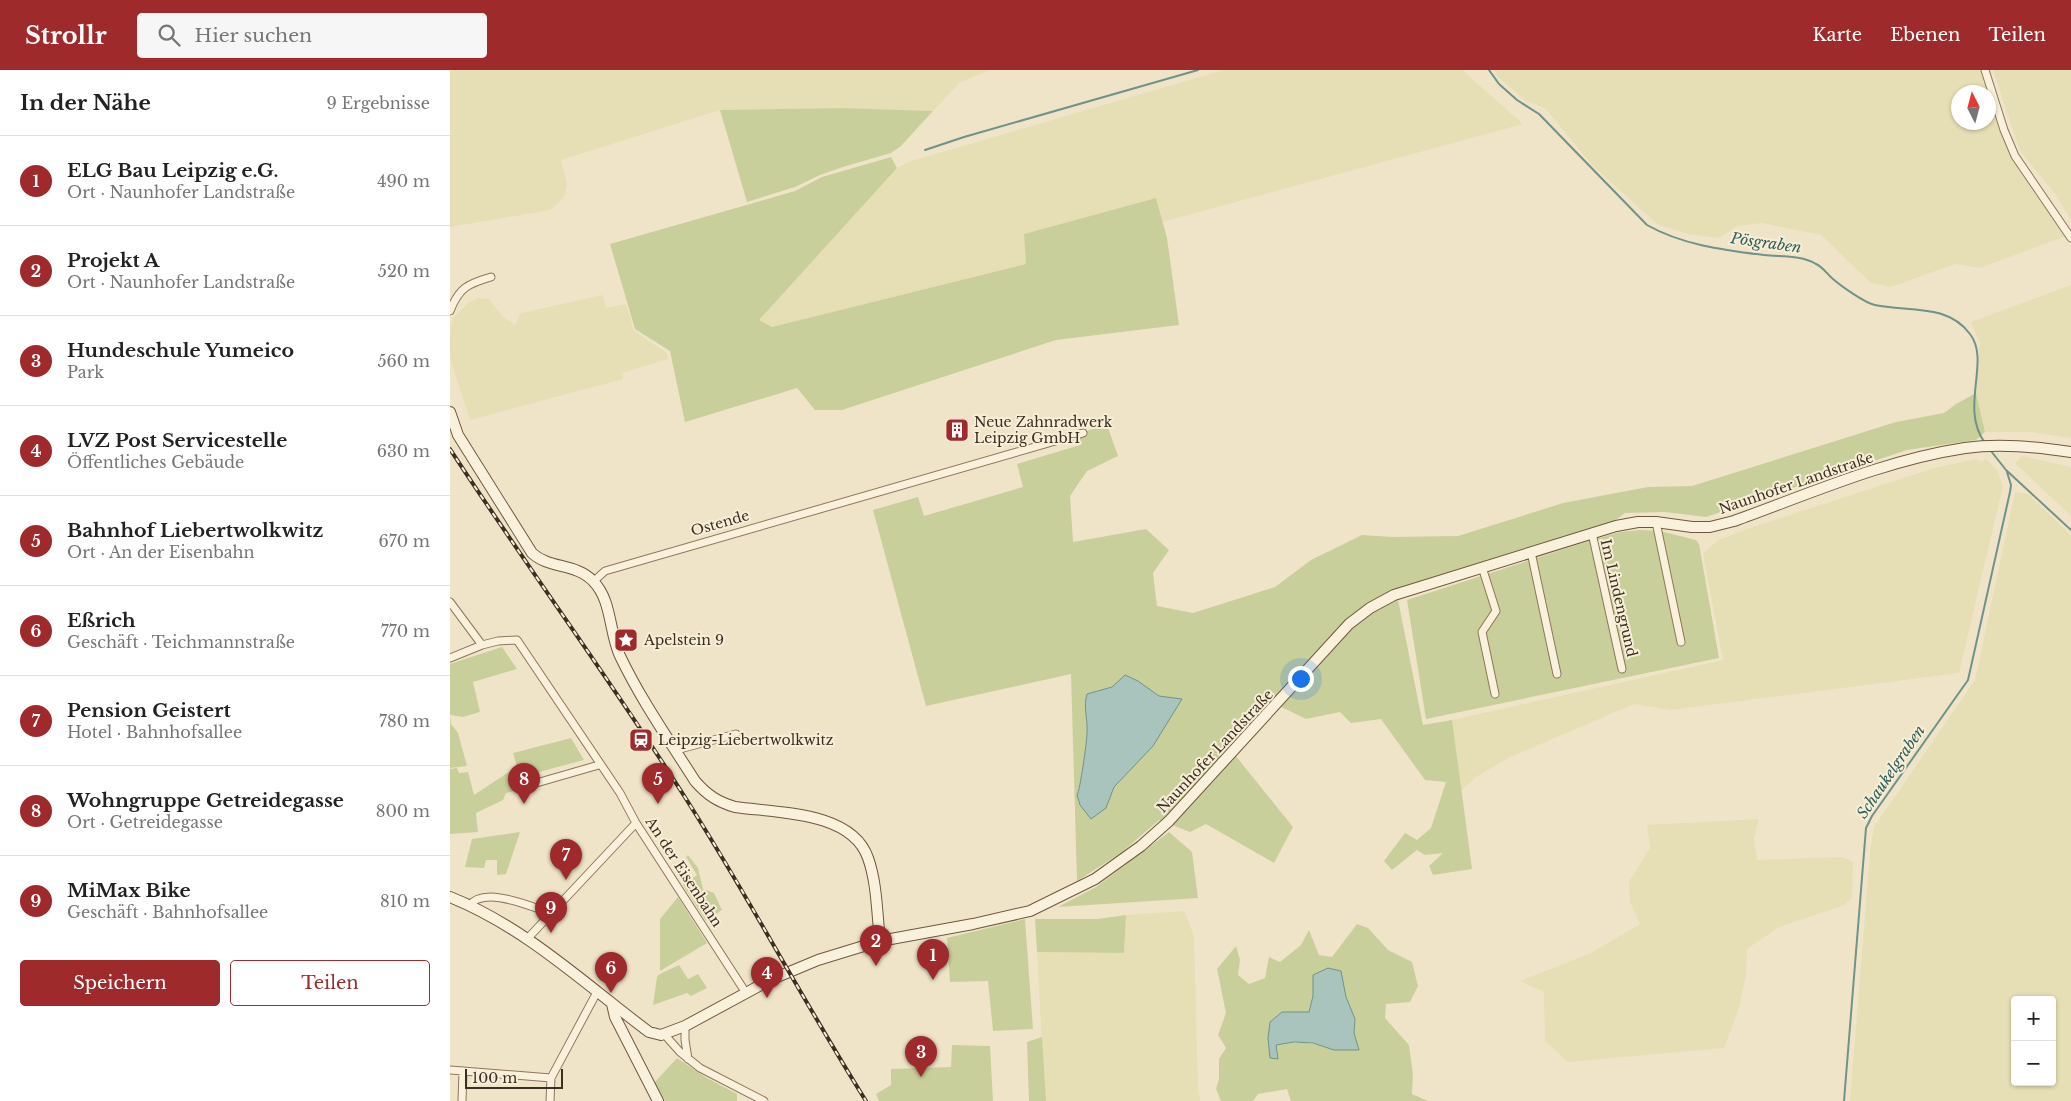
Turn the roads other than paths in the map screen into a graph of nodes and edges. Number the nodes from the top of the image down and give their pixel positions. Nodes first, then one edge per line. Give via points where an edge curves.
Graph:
1 (1985, 70) edge
2 (2071, 238) edge
3 (490, 277) dead end
4 (450, 311) edge
5 (450, 412) edge
6 (1083, 432) dead end
7 (2071, 452) edge
8 (1656, 522) junction
9 (1592, 533) junction
10 (1530, 552) junction
11 (1482, 567) junction
12 (594, 582) junction
13 (450, 602) edge
14 (1681, 642) dead end
15 (482, 644) junction
16 (450, 658) edge
17 (1622, 669) dead end
18 (1557, 674) dead end
19 (1495, 694) dead end
20 (736, 734) dead end
21 (676, 750) junction
22 (599, 765) junction
23 (526, 786) dead end
24 (636, 823) junction
25 (450, 897) edge
26 (469, 906) junction
27 (551, 913) junction
28 (528, 938) junction
29 (880, 941) junction
30 (597, 992) junction
31 (746, 993) junction
32 (612, 1004) junction
33 (686, 1026) junction
34 (664, 1034) junction
35 (688, 1059) junction
36 (450, 1070) edge
37 (463, 1071) junction
38 (550, 1078) junction
39 (462, 1101) edge
40 (550, 1101) edge
41 (658, 1101) edge
42 (764, 1101) edge

1 - 2 street via 2015,156
3 - 4 street via 460,290
5 - 12 street via 458,435 532,553 540,560 578,571
6 - 12 street, Ostende via 605,571
7 - 8 street, Naunhofer Landstraße via 2004,446 1928,455 1718,525 1692,527
8 - 9 street, Naunhofer Landstraße via 1638,522
8 - 14 street
9 - 10 street, Naunhofer Landstraße
9 - 17 street, Im Lindengrund
10 - 11 street, Naunhofer Landstraße
10 - 18 street
11 - 19 street via 1496,611 1482,632
11 - 29 street, Naunhofer Landstraße via 1394,596 1349,624 1169,821 1095,879 1021,914
12 - 21 street via 604,597 619,654
13 - 15 street
15 - 16 street
15 - 22 street, An der Eisenbahn via 517,640
20 - 21 street
21 - 29 street via 703,791 721,803 830,821 854,835 870,866
22 - 23 street
22 - 24 street, An der Eisenbahn via 620,793
24 - 27 street
24 - 31 street, An der Eisenbahn
25 - 26 street
26 - 27 street via 479,898 498,897
26 - 28 street
27 - 28 street
28 - 30 street
29 - 31 street, Naunhofer Landstraße via 818,960
30 - 32 street
30 - 38 street
31 - 33 street, Naunhofer Landstraße
32 - 34 street via 649,1032
32 - 41 street via 615,1017
33 - 34 street, Naunhofer Landstraße
33 - 35 street
34 - 35 street
35 - 42 street
36 - 37 street
37 - 38 street
37 - 39 street
38 - 40 street

